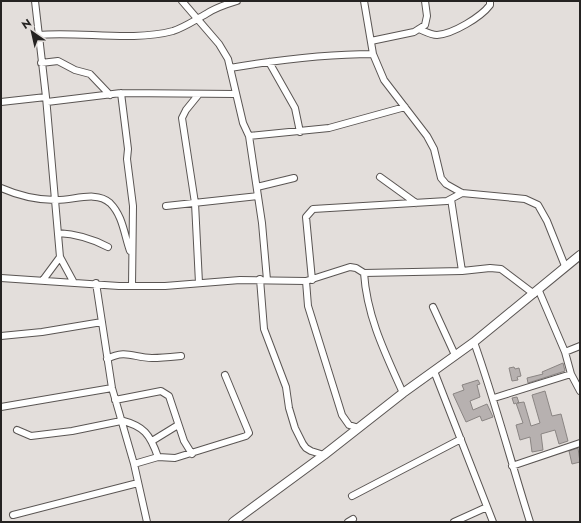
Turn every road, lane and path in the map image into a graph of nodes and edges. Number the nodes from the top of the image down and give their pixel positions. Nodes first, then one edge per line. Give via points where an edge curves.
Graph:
1 (35, 1) edge
2 (182, 1) edge
3 (237, 1) edge
4 (364, 1) edge
5 (425, 1) edge
6 (490, 1) edge
7 (198, 19) junction
8 (419, 29) junction
9 (38, 35) junction
10 (371, 41) junction
11 (373, 54) junction
12 (269, 62) junction
13 (41, 63) junction
14 (230, 68) junction
15 (121, 94) junction
16 (199, 94) junction
17 (235, 94) junction
18 (110, 95) junction
19 (46, 100) junction
20 (1, 102) edge
21 (405, 107) junction
22 (300, 132) junction
23 (250, 136) junction
24 (380, 177) dead end
25 (294, 178) dead end
26 (1, 188) edge
27 (257, 188) junction
28 (462, 193) junction
29 (258, 196) junction
30 (451, 199) junction
31 (55, 200) junction
32 (195, 202) junction
33 (416, 203) junction
34 (166, 206) dead end
35 (58, 233) junction
36 (108, 247) dead end
37 (580, 255) edge
38 (132, 256) junction
39 (60, 257) junction
40 (565, 266) junction
41 (462, 271) junction
42 (364, 273) junction
43 (1, 278) edge
44 (260, 279) junction
45 (43, 280) junction
46 (267, 280) junction
47 (309, 280) junction
48 (74, 282) junction
49 (96, 283) junction
50 (199, 283) junction
51 (132, 286) junction
52 (536, 292) junction
53 (433, 307) dead end
54 (102, 322) junction
55 (1, 336) edge
56 (474, 342) junction
57 (580, 346) edge
58 (565, 352) junction
59 (181, 356) dead end
60 (455, 356) junction
61 (107, 359) junction
62 (434, 371) junction
63 (571, 374) junction
64 (225, 375) dead end
65 (112, 388) junction
66 (580, 391) edge
67 (403, 393) junction
68 (494, 398) junction
69 (115, 400) junction
70 (1, 407) edge
71 (121, 421) junction
72 (178, 425) junction
73 (359, 428) junction
74 (17, 430) dead end
75 (461, 439) junction
76 (152, 441) junction
77 (580, 443) edge
78 (192, 454) junction
79 (324, 456) junction
80 (158, 457) junction
81 (134, 464) junction
82 (512, 466) junction
83 (138, 483) junction
84 (352, 496) dead end
85 (487, 507) junction
86 (13, 515) dead end
87 (147, 522) edge
88 (233, 522) edge
89 (454, 522) edge
90 (493, 522) edge
91 (530, 522) edge

1 - 9 street
2 - 7 street
3 - 7 street via 212,10
4 - 10 street
5 - 8 street via 427,16 425,24
6 - 8 street via 485,11 446,33 435,35
7 - 9 street via 172,31 152,34
7 - 14 street via 224,50
8 - 10 street
9 - 13 street
10 - 11 street
11 - 12 street
11 - 21 street via 384,80
12 - 14 street
12 - 22 street via 295,108
13 - 18 street via 58,61 90,74
13 - 19 street
14 - 17 street
15 - 16 street
15 - 18 street
15 - 38 street via 133,206
16 - 17 street
16 - 32 street via 182,118
17 - 23 street via 242,123
18 - 19 street
19 - 20 street
19 - 31 street
21 - 22 street via 329,128
21 - 28 street via 434,149 441,178
22 - 23 street
23 - 27 street
24 - 33 street
25 - 27 street
26 - 31 street via 22,195
27 - 29 street
28 - 30 street
28 - 40 street via 525,199 538,205
29 - 32 street
29 - 46 street
30 - 33 street
30 - 41 street
31 - 35 street
31 - 38 street via 93,197 106,200 119,216
32 - 34 street
32 - 50 street
33 - 47 street via 313,209 306,217
35 - 36 street via 87,237
35 - 39 street
37 - 40 street
38 - 51 street
39 - 45 street
39 - 48 street
40 - 52 street
41 - 42 street
41 - 52 street via 501,269
42 - 47 street via 350,267
42 - 67 street via 365,292 374,326
43 - 45 street
44 - 46 street
44 - 50 street
44 - 79 street via 264,329 286,388 288,408 302,444
45 - 48 street
46 - 47 street
47 - 73 street via 308,306 342,415 349,425
48 - 49 street
49 - 51 street
49 - 54 street
50 - 51 street
52 - 56 street
52 - 58 street
53 - 60 street
54 - 55 street
54 - 61 street
56 - 60 street
56 - 68 street
57 - 58 street
58 - 63 street
59 - 61 street via 151,358 125,353
60 - 62 street
61 - 65 street
62 - 67 street
62 - 75 street
63 - 66 street
63 - 68 street
64 - 78 street via 249,433
65 - 69 street
65 - 70 street
67 - 73 street
68 - 82 street
69 - 71 street
69 - 72 street via 165,392 169,396
71 - 74 street via 31,436
71 - 76 street via 134,424 146,432
71 - 81 street
72 - 76 street
72 - 78 street
73 - 79 street
75 - 84 street
75 - 85 street
76 - 80 street
77 - 82 street
78 - 80 street via 175,458
79 - 88 street
80 - 81 street
81 - 83 street
82 - 91 street
83 - 86 street
83 - 87 street
85 - 89 street
85 - 90 street

